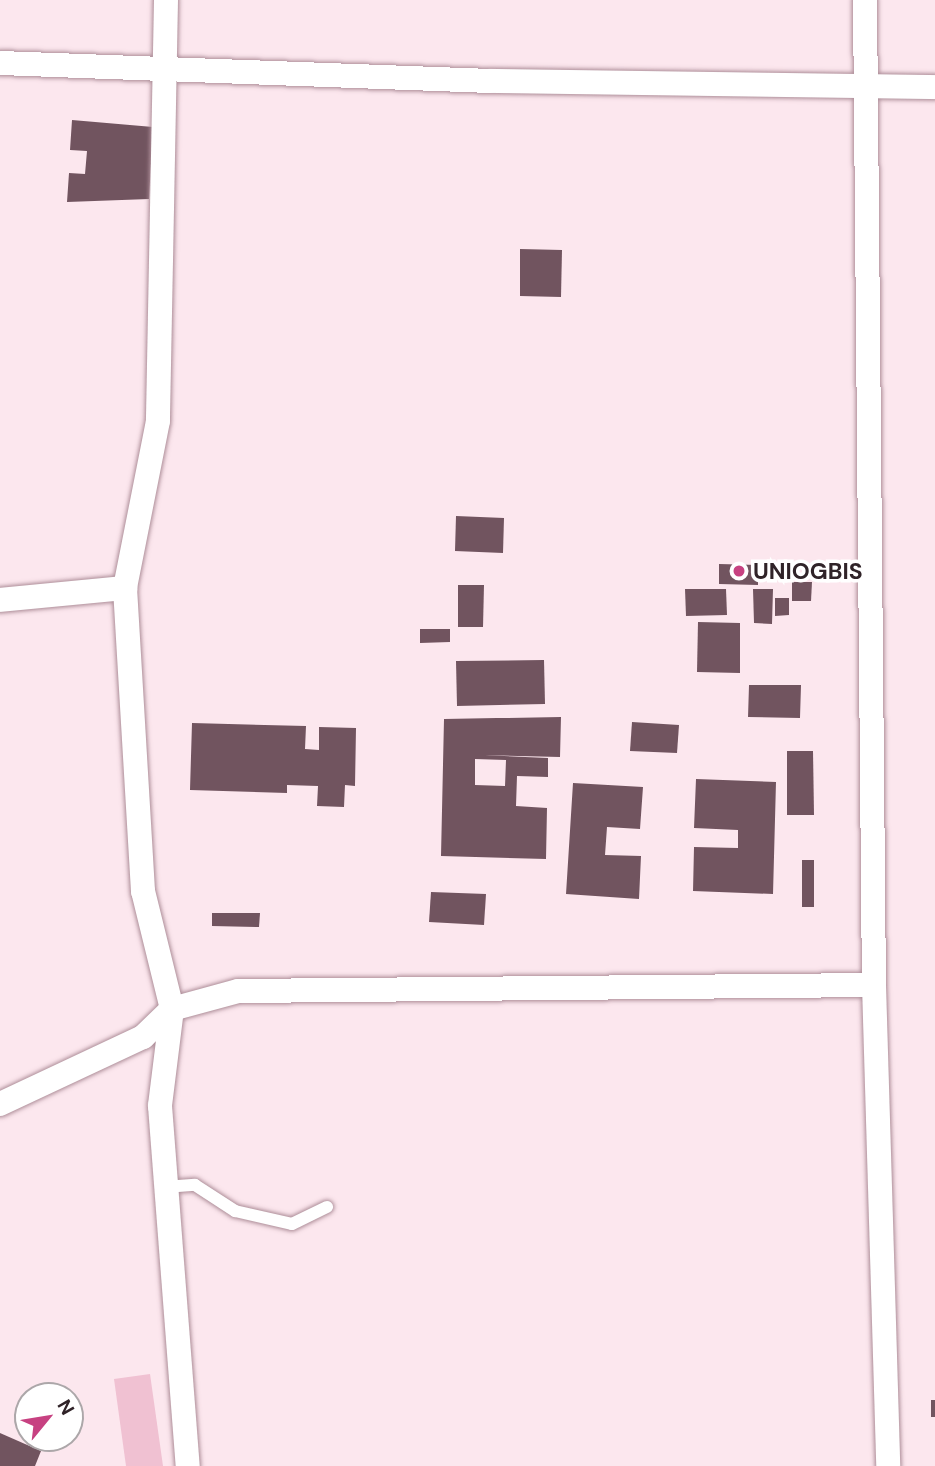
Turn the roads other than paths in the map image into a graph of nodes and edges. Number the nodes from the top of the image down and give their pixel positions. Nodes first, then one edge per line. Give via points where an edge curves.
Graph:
1 (166, 0) edge
2 (866, 0) edge
3 (0, 63) edge
4 (168, 66) junction
5 (935, 87) edge
6 (866, 91) junction
7 (125, 588) junction
8 (0, 600) edge
9 (874, 985) junction
10 (172, 1009) junction
11 (0, 1104) edge
12 (163, 1187) junction
13 (327, 1207) dead end
14 (188, 1466) edge
15 (888, 1466) edge

1 - 4 street
2 - 6 street
3 - 4 street
4 - 6 street
4 - 7 street via 158,421
5 - 6 street
6 - 9 street
7 - 8 street
7 - 10 street via 143,891
9 - 10 street via 238,991
9 - 15 street
10 - 11 street via 143,1037
10 - 12 street via 160,1107
12 - 13 lane via 195,1185 235,1211 292,1224
12 - 14 street

